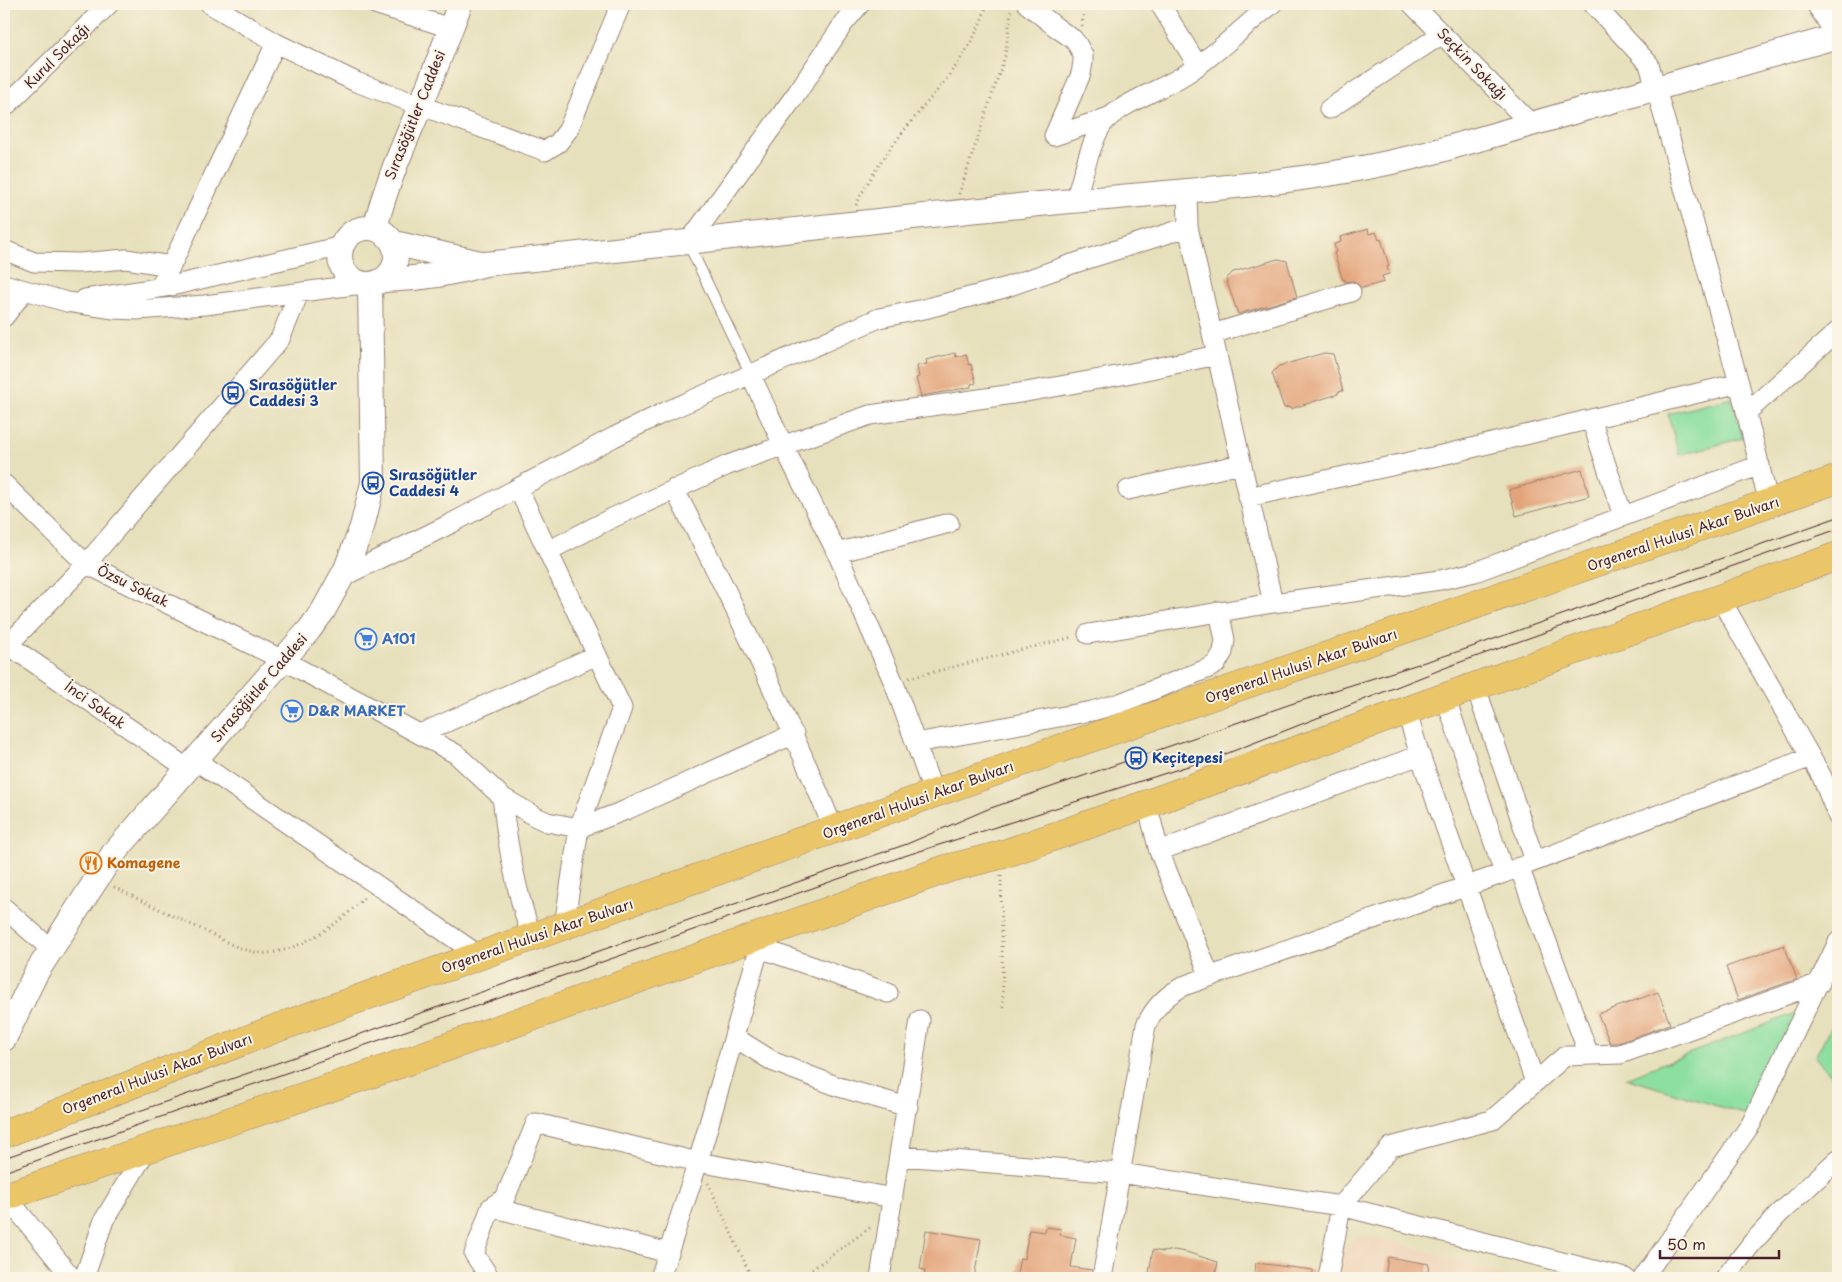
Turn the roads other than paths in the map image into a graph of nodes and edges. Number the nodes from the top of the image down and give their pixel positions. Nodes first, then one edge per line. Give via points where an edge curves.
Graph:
1 (109, 4) edge
2 (210, 4) edge
3 (376, 4) edge
4 (460, 4) edge
5 (621, 4) edge
6 (860, 4) edge
7 (1027, 4) edge
8 (1160, 4) edge
9 (1272, 4) edge
10 (1412, 4) edge
11 (1593, 4) edge
12 (1816, 4) edge
13 (450, 28) junction
14 (1442, 34) junction
15 (1838, 37) edge
16 (276, 43) junction
17 (1198, 66) junction
18 (1655, 89) junction
19 (8, 97) edge
20 (420, 106) junction
21 (1329, 109) dead end
22 (1109, 117) junction
23 (1532, 125) junction
24 (1187, 190) junction
25 (1075, 201) junction
26 (1188, 227) junction
27 (375, 228) junction
28 (394, 243) junction
29 (688, 243) junction
30 (342, 246) junction
31 (4, 250) edge
32 (485, 264) junction
33 (172, 266) junction
34 (372, 283) junction
35 (4, 284) edge
36 (159, 288) junction
37 (24, 290) junction
38 (1351, 292) dead end
39 (299, 293) junction
40 (67, 302) junction
41 (4, 317) edge
42 (1838, 330) edge
43 (1212, 334) junction
44 (1217, 355) junction
45 (751, 375) junction
46 (1739, 383) junction
47 (1747, 412) junction
48 (1592, 419) junction
49 (783, 444) junction
50 (1241, 464) junction
51 (1760, 466) junction
52 (1838, 480) edge
53 (4, 484) edge
54 (518, 488) junction
55 (674, 489) junction
56 (1128, 490) dead end
57 (1248, 497) junction
58 (1769, 504) junction
59 (1623, 516) junction
60 (949, 522) dead end
61 (548, 551) junction
62 (837, 554) junction
63 (1836, 561) edge
64 (86, 564) junction
65 (342, 577) junction
66 (1720, 598) junction
67 (1273, 603) junction
68 (1219, 611) junction
69 (1088, 634) road end
70 (5, 645) edge
71 (597, 655) junction
72 (282, 660) junction
73 (1475, 686) junction
74 (1445, 696) junction
75 (1406, 710) junction
76 (420, 734) junction
77 (794, 734) junction
78 (916, 743) junction
79 (1420, 755) junction
80 (1810, 757) junction
81 (191, 764) junction
82 (934, 794) junction
83 (502, 797) junction
84 (1147, 804) junction
85 (1838, 817) edge
86 (579, 828) junction
87 (834, 830) junction
88 (1159, 851) junction
89 (1519, 867) junction
90 (1466, 886) junction
91 (4, 908) edge
92 (564, 926) junction
93 (532, 938) junction
94 (762, 942) junction
95 (1838, 947) edge
96 (52, 950) junction
97 (480, 956) junction
98 (1210, 977) junction
99 (1820, 983) junction
100 (888, 993) dead end
101 (920, 1020) dead end
102 (734, 1037) junction
103 (4, 1039) edge
104 (1589, 1055) junction
105 (1535, 1082) junction
106 (908, 1107) junction
107 (4, 1134) edge
108 (147, 1149) junction
109 (900, 1156) junction
110 (1838, 1159) edge
111 (698, 1162) junction
112 (1120, 1173) junction
113 (5, 1197) edge
114 (892, 1205) junction
115 (1341, 1206) junction
116 (491, 1207) junction
117 (669, 1253) junction
118 (72, 1278) edge
119 (84, 1278) edge
120 (490, 1278) edge
121 (660, 1278) edge
122 (880, 1278) edge
123 (1102, 1278) edge
124 (1328, 1278) edge
125 (1625, 1278) edge
126 (1643, 1278) edge
127 (1725, 1278) edge

1 - 19 street, Kurul Sokağı
2 - 16 street
3 - 13 street
4 - 13 street, Sırasöğütler Caddesi
5 - 20 street via 568,130 545,151
6 - 29 street
7 - 22 street via 1073,39 1081,49 1083,62 1080,74 1054,136
8 - 17 street
9 - 17 street
10 - 14 street, Seçkin Sokağı
11 - 18 street via 1649,64
12 - 15 street
13 - 20 street, Sırasöğütler Caddesi
14 - 21 street
14 - 23 street, Seçkin Sokağı
15 - 18 street
16 - 20 street via 356,82
16 - 33 street
17 - 22 street
18 - 23 street
18 - 46 street
20 - 27 street, Sırasöğütler Caddesi via 398,154
22 - 25 street via 1096,136
23 - 24 street via 1366,169 1296,180
24 - 25 street
24 - 26 street
25 - 29 street
26 - 43 street
26 - 45 street via 1004,288 879,318
27 - 28 street
27 - 30 street via 352,233
28 - 32 street
28 - 34 street via 397,259 391,274
29 - 32 street
29 - 45 lane
30 - 34 street via 340,262 343,270 348,276
30 - 36 street
31 - 33 street via 34,262 126,259
32 - 34 street via 425,278
33 - 36 street
34 - 39 street
34 - 65 street, Sırasöğütler Caddesi via 373,483 362,527
35 - 37 street
36 - 40 street
37 - 40 street
37 - 41 street
38 - 43 street
39 - 40 street via 137,310
39 - 64 street via 280,339
42 - 47 street
43 - 44 street
44 - 49 street via 1026,392 870,415
44 - 50 street
45 - 49 street
45 - 54 street via 614,437
46 - 47 street
46 - 48 street
47 - 51 street
48 - 57 street
48 - 59 street
49 - 55 street
49 - 62 street
50 - 56 street
50 - 57 street
51 - 58 street
51 - 59 street
52 - 58 main road, Orgeneral Hulusi Akar Bulvarı
53 - 64 street, Özsu Sokak
54 - 61 street
54 - 65 street
55 - 61 street
55 - 77 street via 751,640
57 - 67 street
58 - 82 main road, Orgeneral Hulusi Akar Bulvarı
59 - 67 street via 1475,572 1440,580
60 - 62 street
61 - 71 street
62 - 78 street via 894,682
63 - 66 main road
64 - 70 street
64 - 72 street, Özsu Sokak
65 - 72 street, Sırasöğütler Caddesi via 323,611
66 - 73 main road
66 - 80 street
67 - 68 street
68 - 69 street
68 - 78 street via 1225,646 1221,657 1209,668 1092,710
70 - 81 street, İnci Sokak
71 - 76 street
71 - 86 street via 622,708
72 - 76 street, Özsu Sokak
72 - 81 street, Sırasöğütler Caddesi
73 - 74 main road
73 - 89 street
74 - 75 main road
74 - 89 street
75 - 79 street
75 - 84 main road
76 - 83 street, Özsu Sokak via 456,754
77 - 86 street
77 - 87 street
78 - 82 street
79 - 88 street
79 - 90 street
80 - 85 street
80 - 89 street
81 - 96 street, Sırasöğütler Caddesi via 114,854
81 - 97 street, İnci Sokak
82 - 87 main road, Orgeneral Hulusi Akar Bulvarı
83 - 86 street, Özsu Sokak via 547,822
83 - 93 street via 510,859
84 - 88 street
84 - 94 main road via 1001,855 949,868
86 - 92 street
87 - 92 main road, Orgeneral Hulusi Akar Bulvarı
88 - 98 street
89 - 90 street
89 - 104 street
90 - 98 street
90 - 105 street
91 - 96 street
92 - 93 main road, Orgeneral Hulusi Akar Bulvarı
93 - 97 main road, Orgeneral Hulusi Akar Bulvarı
94 - 100 street
94 - 102 street
94 - 108 main road
95 - 99 street
96 - 103 street, Sırasöğütler Caddesi via 36,973
97 - 107 main road, Orgeneral Hulusi Akar Bulvarı via 277,1028
98 - 112 street via 1169,995 1155,1008 1146,1025
99 - 104 street via 1620,1054
99 - 126 street via 1751,1124
101 - 106 street
102 - 106 street via 774,1062 839,1087
102 - 111 street
104 - 105 street via 1565,1056
105 - 115 street via 1492,1120 1391,1146
106 - 109 street
108 - 113 main road
108 - 119 street via 104,1220
109 - 112 street
109 - 114 street
110 - 127 street via 1772,1221
111 - 114 street
111 - 116 street via 536,1123 505,1198
111 - 117 street
112 - 115 street
112 - 123 street
113 - 118 street
114 - 122 street
115 - 124 street
115 - 125 street
116 - 117 street
116 - 120 street via 474,1254
117 - 121 street

